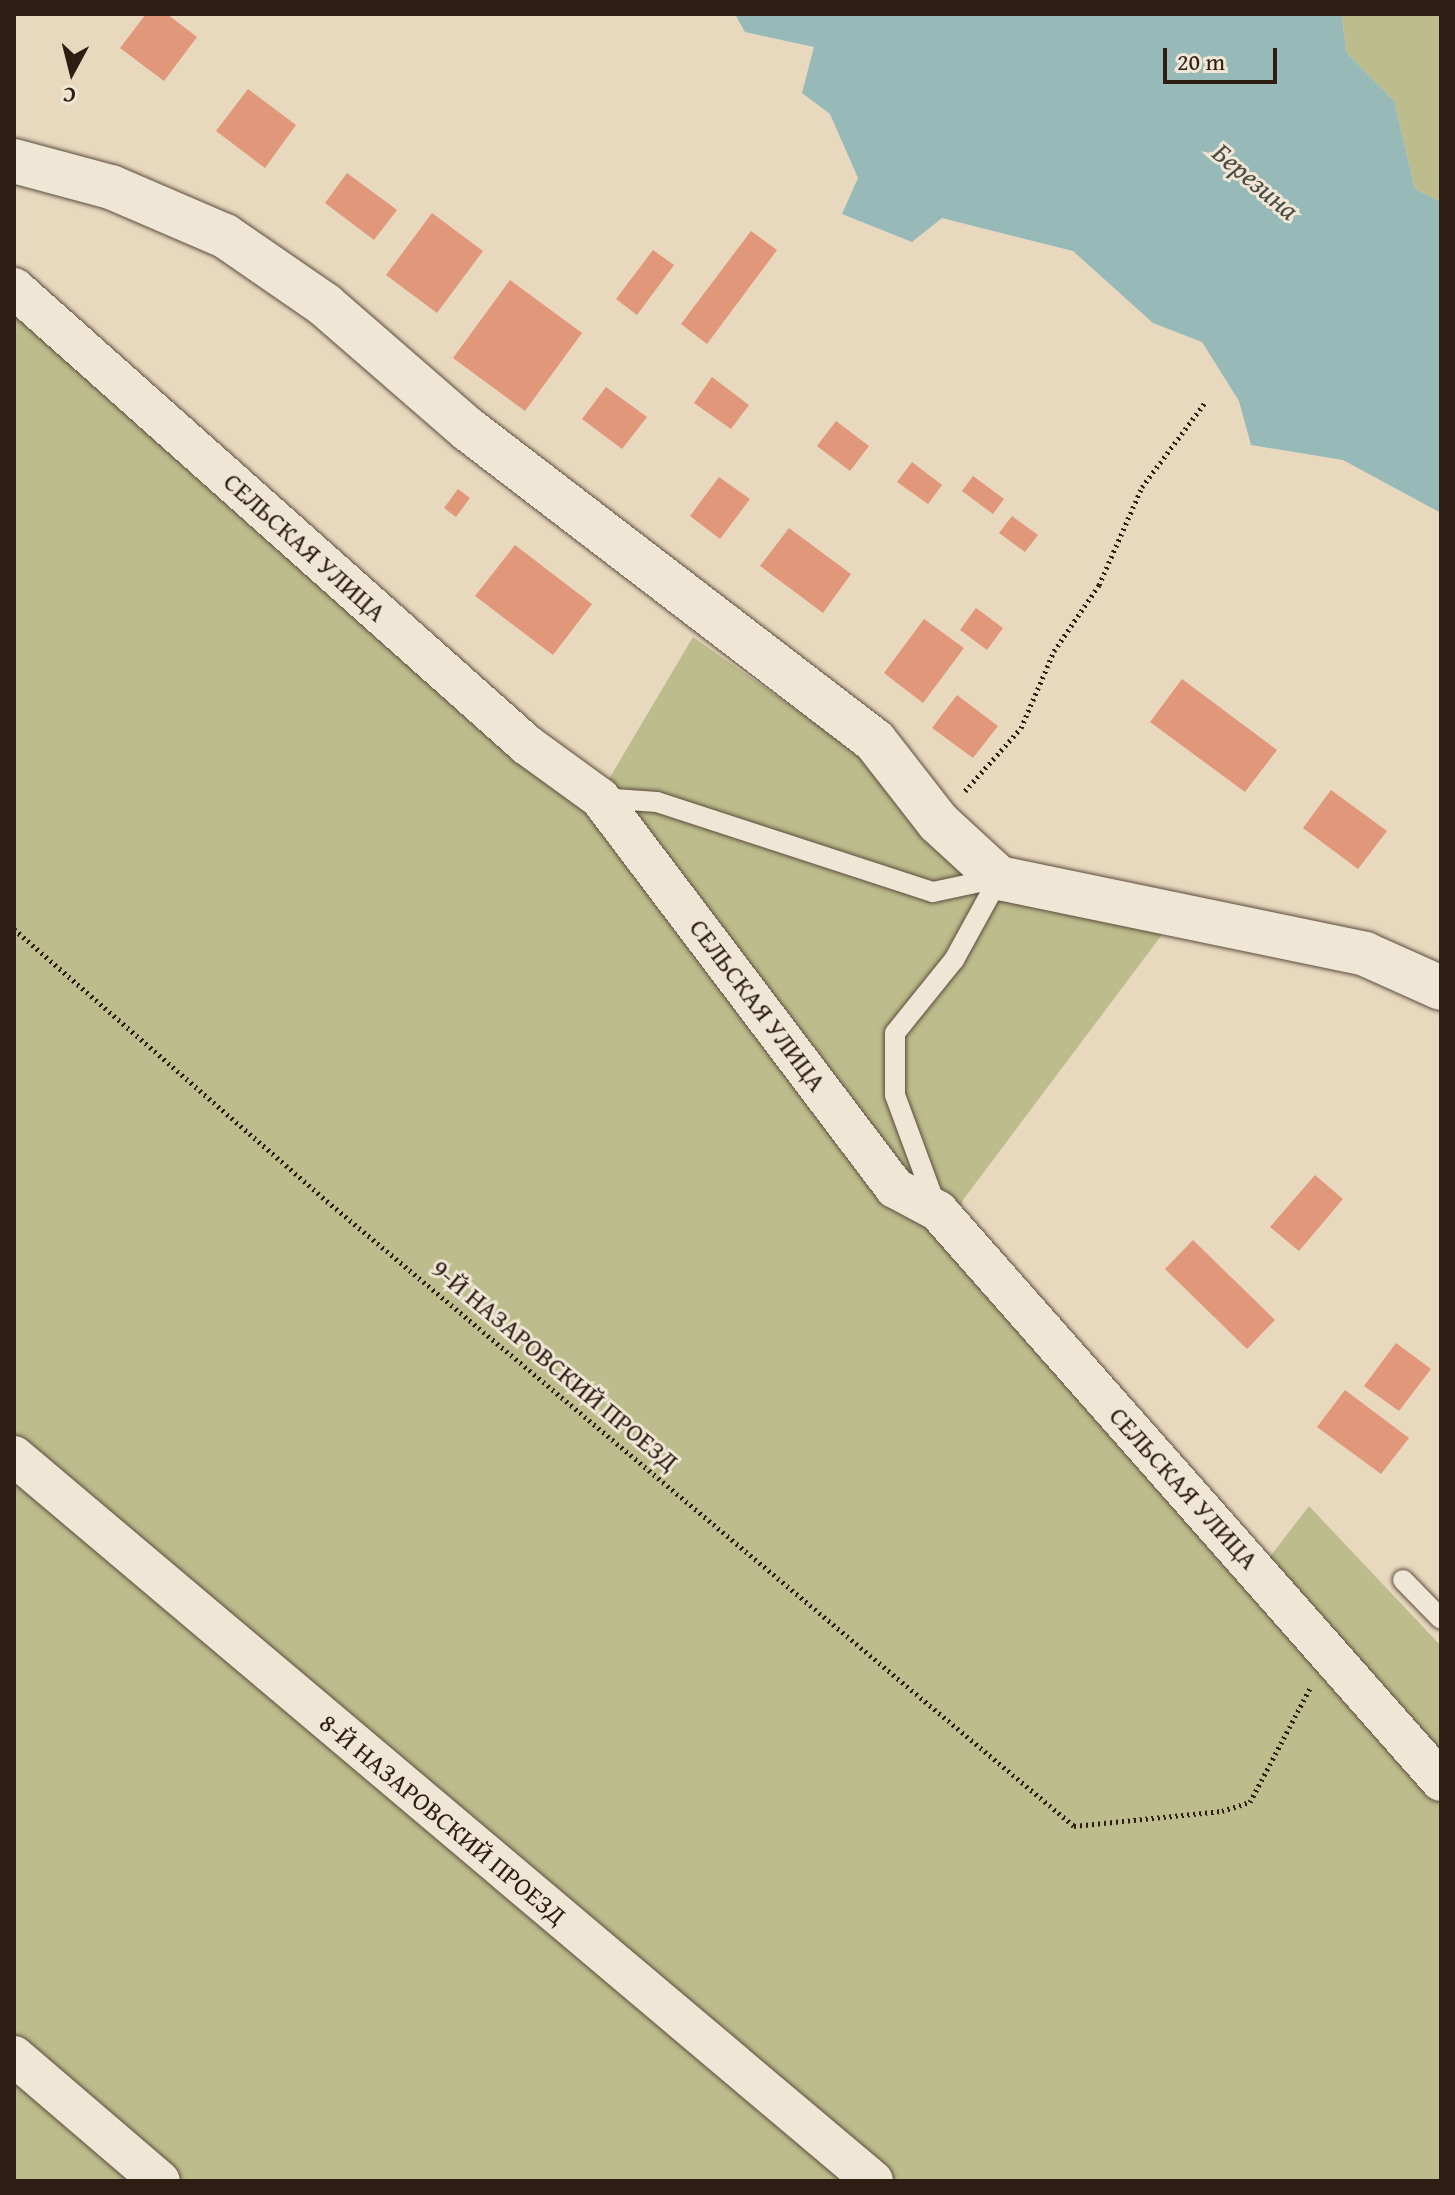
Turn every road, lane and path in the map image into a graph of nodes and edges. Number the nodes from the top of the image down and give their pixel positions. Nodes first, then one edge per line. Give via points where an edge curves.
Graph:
1 (14, 161) edge
2 (14, 288) edge
3 (1206, 401) dead end
4 (600, 798) junction
5 (938, 822) junction
6 (999, 878) junction
7 (14, 929) edge
8 (1441, 988) edge
9 (938, 1211) junction
10 (14, 1456) edge
11 (1403, 1580) dead end
12 (1441, 1619) edge
13 (1328, 1650) junction
14 (1441, 1781) edge
15 (14, 2056) edge
16 (160, 2181) edge
17 (873, 2181) edge

1 - 5 street via 111,187 225,236 325,305 469,430 875,741
2 - 4 street, СЕЛЬСКАЯ УЛИЦА via 527,745
3 - 5 path via 1142,487 1099,585 1054,651 1021,728
4 - 6 lane via 657,802 933,892
4 - 9 street, СЕЛЬСКАЯ УЛИЦА via 895,1188
5 - 6 street
6 - 8 street via 1365,954
6 - 9 lane via 954,960 895,1033 895,1095
7 - 13 path, 9-Й НАЗАРОВСКИЙ ПРОЕЗД via 322,1197 1074,1826 1222,1811 1250,1802
9 - 13 street, СЕЛЬСКАЯ УЛИЦА
10 - 17 street, 8-Й НАЗАРОВСКИЙ ПРОЕЗД
11 - 12 lane
13 - 14 street, СЕЛЬСКАЯ УЛИЦА
15 - 16 street

